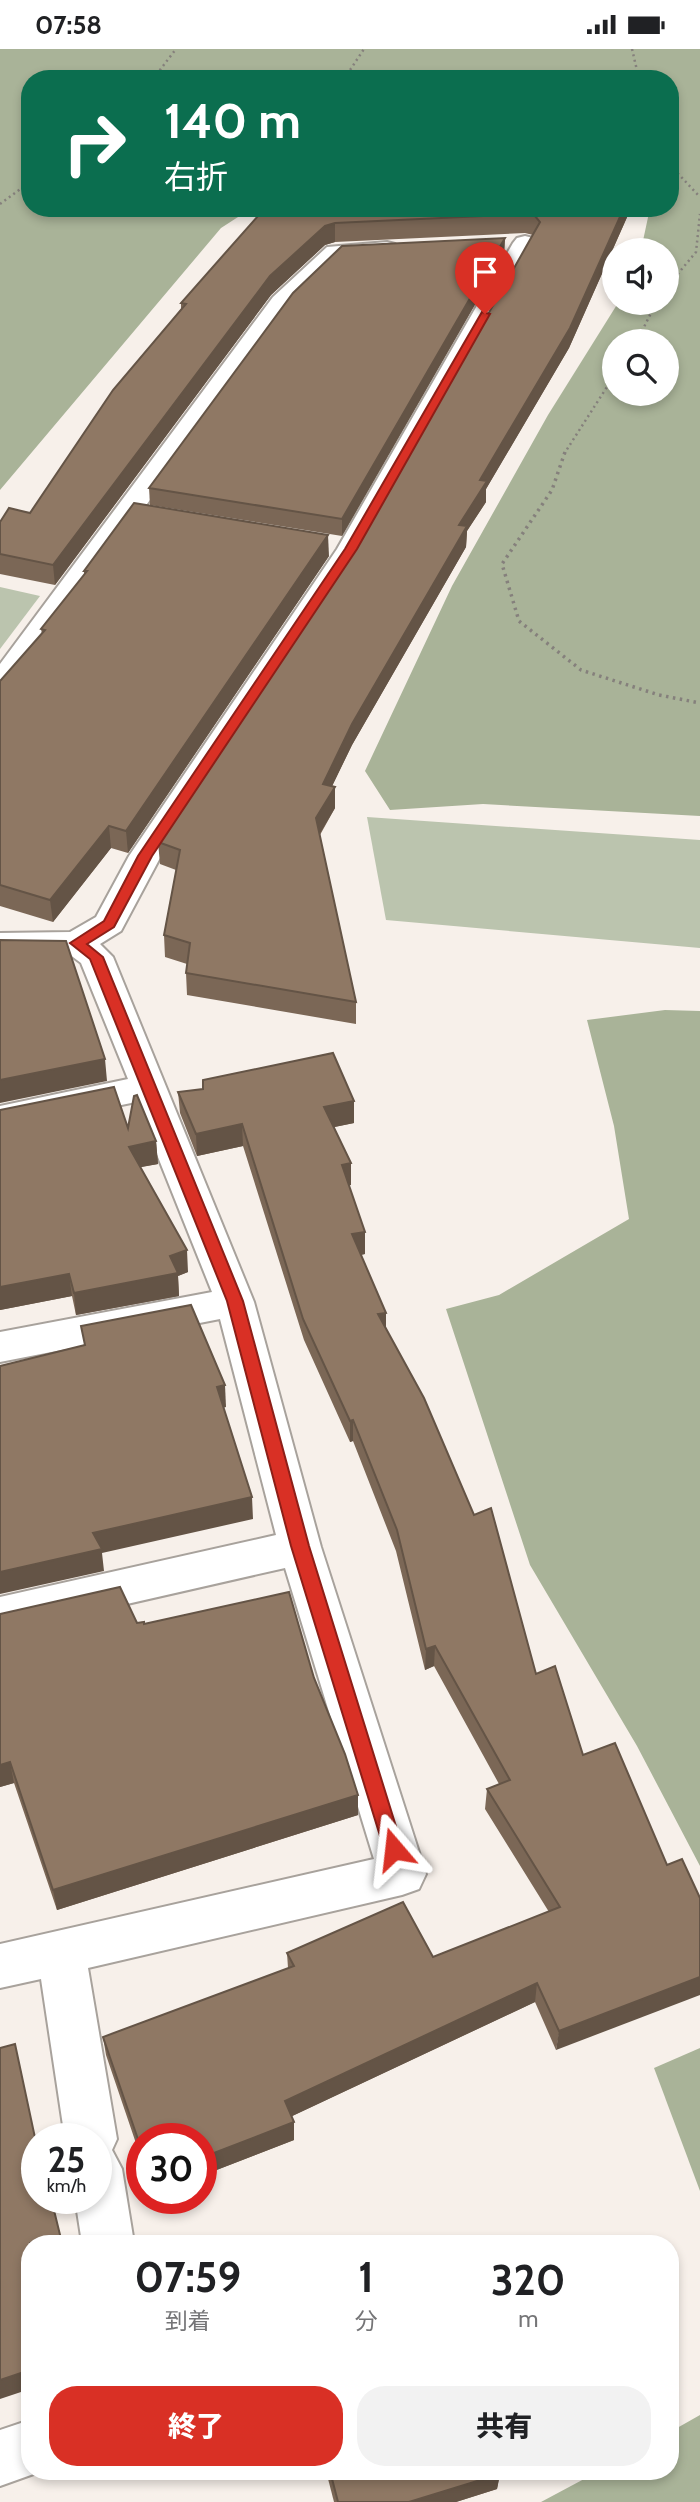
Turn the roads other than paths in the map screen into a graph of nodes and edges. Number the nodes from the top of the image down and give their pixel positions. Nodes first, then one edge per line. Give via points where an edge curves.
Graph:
1 (498, 244) edge
2 (403, 249) edge
3 (0, 684) edge
4 (77, 943) junction
5 (0, 944) edge
6 (150, 1087) junction
7 (0, 1118) edge
8 (235, 1301) junction
9 (0, 1347) edge
10 (300, 1546) junction
11 (0, 1615) edge
12 (61, 1952) junction
13 (0, 1966) edge
14 (88, 2123) edge
15 (103, 2214) edge
16 (107, 2235) edge
17 (21, 2451) edge
18 (0, 2459) edge

1 - 4 street via 525,243 145,856 109,924
2 - 3 street via 335,251 299,283 140,514
4 - 5 street
4 - 6 street via 96,957
6 - 7 street
6 - 8 street
8 - 9 street
8 - 10 street
10 - 11 street
10 - 12 street via 402,1874
12 - 13 street
12 - 14 street
15 - 16 street
17 - 18 street

